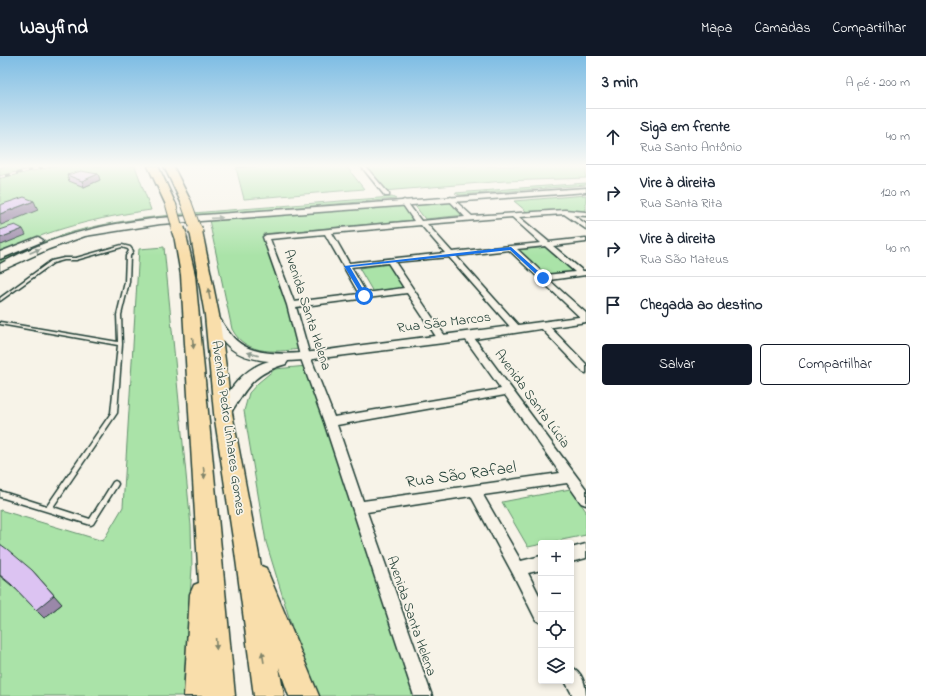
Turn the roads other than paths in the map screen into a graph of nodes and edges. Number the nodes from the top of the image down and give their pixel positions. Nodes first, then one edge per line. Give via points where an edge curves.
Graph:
1 (167, 196) edge
2 (183, 196) edge
3 (387, 196) edge
4 (399, 196) edge
5 (447, 196) edge
6 (487, 196) edge
7 (451, 198) junction
8 (404, 202) junction
9 (565, 212) junction
10 (586, 214) edge
11 (514, 216) junction
12 (470, 218) junction
13 (421, 223) junction
14 (586, 227) edge
15 (327, 231) junction
16 (188, 233) junction
17 (586, 240) edge
18 (547, 244) junction
19 (511, 248) junction
20 (452, 254) junction
21 (0, 256) edge
22 (390, 261) junction
23 (347, 266) junction
24 (0, 268) edge
25 (583, 273) edge
26 (543, 278) junction
27 (409, 290) junction
28 (364, 296) junction
29 (0, 300) edge
30 (291, 305) junction
31 (212, 315) junction
32 (586, 319) edge
33 (0, 323) edge
34 (543, 324) junction
35 (516, 328) junction
36 (468, 336) junction
37 (442, 339) junction
38 (120, 344) junction
39 (305, 356) junction
40 (582, 360) edge
41 (586, 370) edge
42 (509, 391) junction
43 (223, 413) junction
44 (330, 422) junction
45 (570, 477) junction
46 (115, 484) dead end
47 (474, 490) junction
48 (0, 494) edge
49 (586, 499) edge
50 (206, 506) junction
51 (358, 507) junction
52 (49, 508) junction
53 (586, 551) edge
54 (247, 552) junction
55 (574, 554) edge
56 (538, 564) edge
57 (518, 569) junction
58 (540, 612) edge
59 (574, 681) edge
60 (200, 696) edge
61 (220, 696) edge
62 (269, 696) edge
63 (304, 696) edge
64 (423, 696) edge
65 (582, 696) edge

1 - 16 highway, Avenida Pedro Linhares Gomes, bridge
2 - 16 highway, Avenida Pedro Linhares Gomes, bridge via 186,202
3 - 21 main road via 134,216 64,231
4 - 8 main road
5 - 7 main road
6 - 7 main road
7 - 8 main road
7 - 12 street
8 - 13 street
24 -> 8 main road via 51,244 114,228
9 - 10 street, Avenida Santa Helena
9 - 11 street, Avenida Santa Helena
9 - 14 street
11 - 12 street, Avenida Santa Helena
11 - 18 street
12 - 13 street, Avenida Santa Helena
13 - 15 street, Avenida Santa Helena
13 - 20 street
15 - 23 street
15 - 30 street, Avenida Santa Helena via 266,237
31 -> 16 highway, Avenida Pedro Linhares Gomes
16 -> 50 highway, Avenida Pedro Linhares Gomes via 188,275
17 - 18 street
18 - 19 street
18 - 25 street
19 - 20 street
19 - 26 street
20 - 22 street
20 - 35 street
22 - 23 street
22 - 27 street
23 - 28 street
25 - 26 street
26 - 32 street
27 - 28 street
27 - 37 street
28 - 30 street
29 - 38 lane via 52,262 76,259 122,246 129,248 131,251 128,256 127,282 119,315
30 - 39 street, Avenida Santa Helena
39 -> 31 street via 258,356 245,352 230,343
31 - 43 highway, Avenida Pedro Linhares Gomes
32 - 34 street, Rua São Marcos
33 - 38 lane
34 - 35 street, Rua São Marcos
34 - 40 street
35 - 36 street, Rua São Marcos
36 - 37 street, Rua São Marcos
36 - 42 street, Avenida Santa Lúcia
37 - 39 street, Rua São Marcos
38 - 52 lane via 114,413
39 - 43 street via 268,364 251,374
39 - 44 street, Avenida Santa Helena
40 - 41 street
42 - 44 street
42 - 45 street, Avenida Santa Lúcia
43 - 54 highway, Avenida Pedro Linhares Gomes
44 - 51 street, Avenida Santa Helena
45 - 47 street, Rua São Rafael
45 - 49 street, Avenida Santa Lúcia
46 - 52 lane via 91,522
47 - 51 street, Rua São Rafael
47 - 57 street
48 - 52 lane
50 - 60 highway
50 -> 61 highway, Avenida Pedro Linhares Gomes
51 - 64 street, Avenida Santa Helena
53 - 55 street
62 -> 54 highway, Avenida Pedro Linhares Gomes
54 - 63 highway
56 - 57 street
57 - 58 street
59 - 65 street

